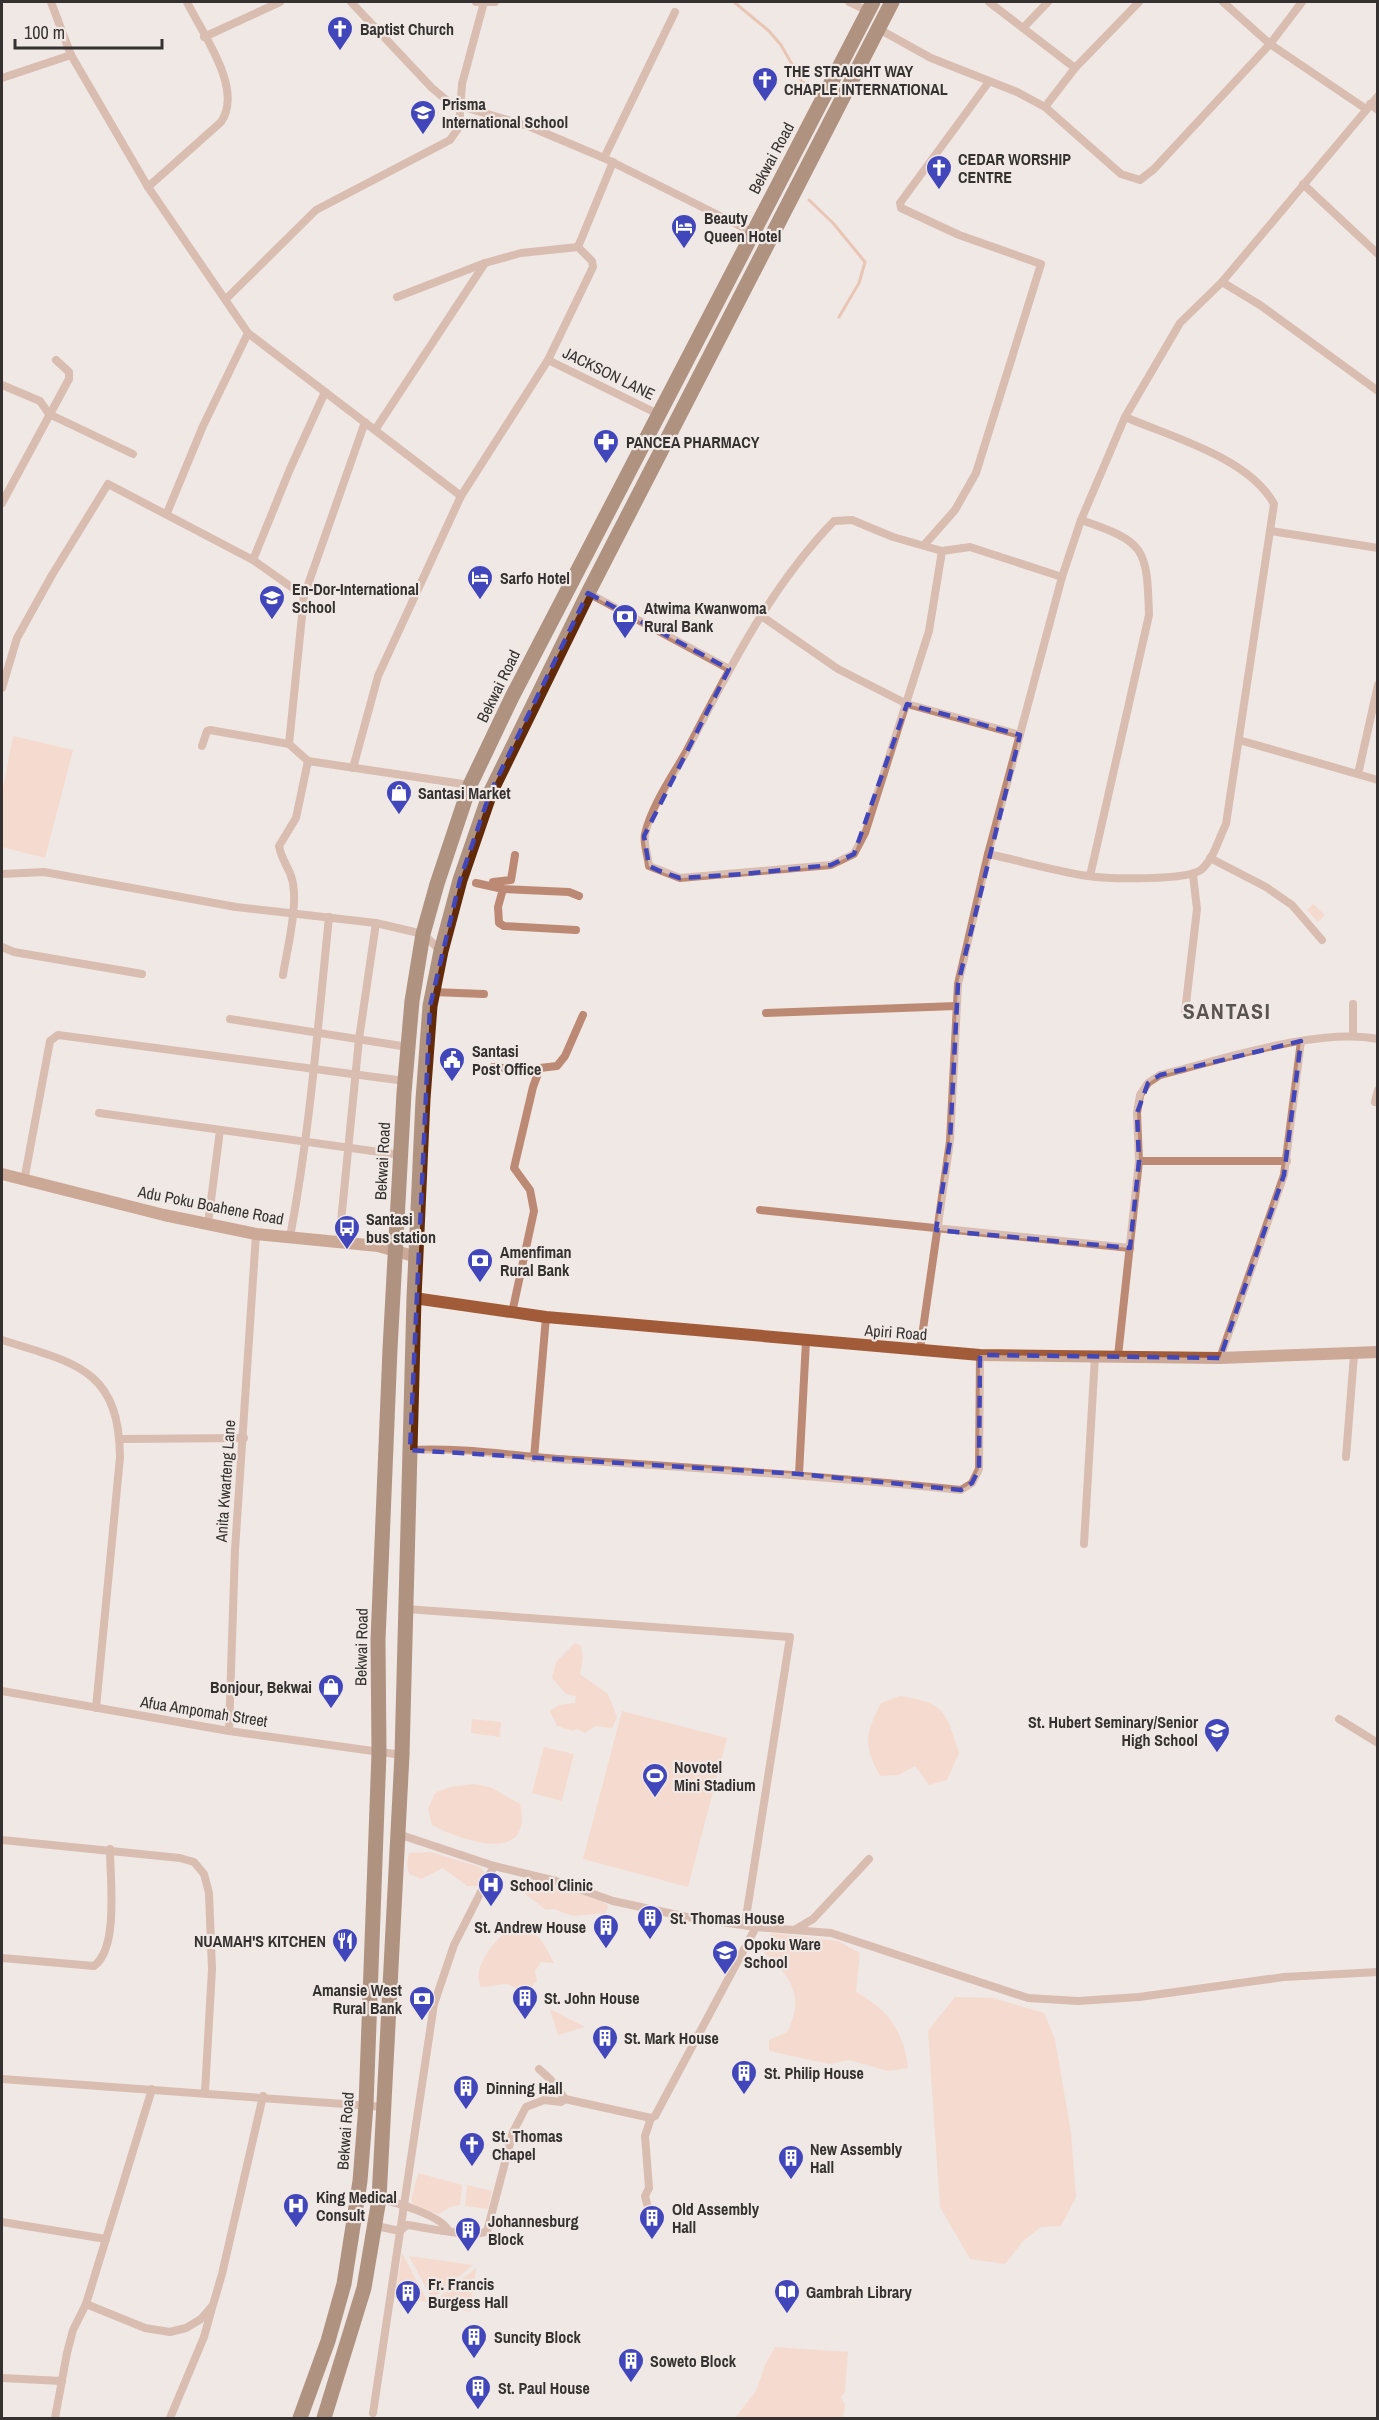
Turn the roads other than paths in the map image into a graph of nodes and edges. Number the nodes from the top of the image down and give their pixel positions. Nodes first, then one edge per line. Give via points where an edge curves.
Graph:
1 (51, 2) edge
2 (187, 2) edge
3 (280, 2) edge
4 (351, 2) edge
5 (481, 2) edge
6 (495, 2) edge
7 (849, 2) edge
8 (892, 2) edge
9 (989, 2) edge
10 (1048, 2) edge
11 (1139, 2) edge
12 (1223, 2) edge
13 (1302, 2) edge
14 (871, 6) edge
15 (675, 12) dead end
16 (876, 28) junction
17 (1023, 28) junction
18 (204, 37) junction
19 (1270, 44) junction
20 (71, 55) junction
21 (1075, 68) junction
22 (2, 78) edge
23 (988, 83) junction
24 (1377, 96) edge
25 (462, 106) junction
26 (1368, 106) junction
27 (1045, 107) junction
28 (1377, 110) edge
29 (604, 158) junction
30 (613, 162) junction
31 (1303, 184) junction
32 (148, 187) junction
33 (767, 205) junction
34 (783, 214) junction
35 (752, 232) junction
36 (578, 247) junction
37 (1377, 254) edge
38 (485, 263) junction
39 (1222, 282) junction
40 (397, 297) dead end
41 (226, 299) junction
42 (248, 333) junction
43 (56, 360) dead end
44 (548, 360) junction
45 (2, 385) edge
46 (1377, 391) edge
47 (325, 392) junction
48 (49, 414) junction
49 (658, 414) junction
50 (1125, 417) junction
51 (365, 422) junction
52 (375, 430) junction
53 (133, 454) dead end
54 (460, 496) junction
55 (2, 503) edge
56 (166, 513) junction
57 (1081, 520) junction
58 (1271, 531) junction
59 (925, 544) junction
60 (1377, 548) edge
61 (942, 551) junction
62 (253, 560) junction
63 (1062, 578) junction
64 (588, 593) junction
65 (304, 596) junction
66 (760, 615) junction
67 (729, 669) junction
68 (1377, 685) edge
69 (2, 688) edge
70 (907, 704) junction
71 (1020, 735) junction
72 (1239, 740) junction
73 (289, 744) junction
74 (202, 746) dead end
75 (308, 761) junction
76 (353, 768) junction
77 (1358, 774) junction
78 (1377, 780) edge
79 (470, 785) junction
80 (988, 854) junction
81 (515, 855) dead end
82 (1210, 858) junction
83 (2, 874) edge
84 (1193, 875) junction
85 (1090, 876) junction
86 (460, 880) junction
87 (476, 883) junction
88 (502, 889) junction
89 (579, 896) dead end
90 (292, 912) junction
91 (329, 917) junction
92 (376, 924) junction
93 (576, 930) dead end
94 (423, 934) junction
95 (1322, 940) dead end
96 (2, 947) edge
97 (441, 951) junction
98 (142, 974) dead end
99 (283, 975) dead end
100 (433, 992) junction
101 (484, 994) dead end
102 (1353, 1004) dead end
103 (957, 1006) junction
104 (1185, 1012) dead end
105 (766, 1013) dead end
106 (583, 1015) dead end
107 (230, 1018) dead end
108 (318, 1033) junction
109 (1353, 1034) junction
110 (359, 1039) junction
111 (1377, 1039) edge
112 (1301, 1041) junction
113 (408, 1047) junction
114 (493, 1068) dead end
115 (313, 1069) junction
116 (538, 1072) junction
117 (356, 1076) junction
118 (405, 1081) junction
119 (1377, 1090) edge
120 (1375, 1102) dead end
121 (99, 1113) dead end
122 (220, 1130) junction
123 (305, 1142) junction
124 (349, 1149) junction
125 (401, 1155) junction
126 (1138, 1161) junction
127 (1287, 1161) junction
128 (2, 1174) edge
129 (24, 1181) junction
130 (760, 1210) dead end
131 (208, 1224) junction
132 (936, 1230) junction
133 (256, 1234) junction
134 (290, 1237) junction
135 (339, 1242) junction
136 (1130, 1248) junction
137 (396, 1250) junction
138 (417, 1257) junction
139 (414, 1298) junction
140 (512, 1313) junction
141 (546, 1317) junction
142 (2, 1340) edge
143 (806, 1341) junction
144 (920, 1350) junction
145 (1377, 1352) edge
146 (980, 1355) junction
147 (1354, 1355) junction
148 (1095, 1356) junction
149 (1118, 1356) junction
150 (1220, 1358) junction
151 (244, 1438) junction
152 (120, 1439) junction
153 (410, 1450) junction
154 (1346, 1457) dead end
155 (534, 1458) junction
156 (799, 1474) junction
157 (384, 1507) junction
158 (411, 1509) junction
159 (1084, 1544) dead end
160 (406, 1609) junction
161 (2, 1691) edge
162 (96, 1708) junction
163 (1339, 1719) dead end
164 (229, 1731) junction
165 (1377, 1743) edge
166 (379, 1753) junction
167 (402, 1755) junction
168 (398, 1833) junction
169 (2, 1840) edge
170 (110, 1849) junction
171 (868, 1859) dead end
172 (494, 1866) junction
173 (745, 1924) junction
174 (756, 1927) junction
175 (796, 1929) junction
176 (2, 1958) edge
177 (1377, 1972) edge
178 (539, 2069) dead end
179 (2, 2079) edge
180 (152, 2089) junction
181 (205, 2092) junction
182 (263, 2096) junction
183 (565, 2099) junction
184 (366, 2105) junction
185 (385, 2107) junction
186 (651, 2118) junction
187 (379, 2199) junction
188 (404, 2204) junction
189 (647, 2204) dead end
190 (2, 2222) edge
191 (376, 2226) junction
192 (448, 2230) junction
193 (400, 2231) junction
194 (106, 2239) junction
195 (86, 2304) junction
196 (213, 2305) junction
197 (2, 2378) edge
198 (62, 2381) junction
199 (374, 2413) dead end
200 (55, 2418) edge
201 (170, 2418) edge
202 (300, 2418) edge
203 (324, 2418) edge

1 - 20 street
2 - 18 street
3 - 18 street
4 - 25 street via 432,88 450,103
5 - 6 street
5 - 25 street via 462,84
7 - 14 street
8 - 16 highway
9 - 17 street
10 - 17 street
11 - 21 street
12 - 19 street
13 - 19 street
14 - 33 highway, Bekwai Road
15 - 29 street
16 - 23 street
16 - 34 highway
17 - 21 street
18 - 32 street via 228,83 225,117
19 - 26 street
19 - 27 street via 1140,180 1121,174
20 - 22 street
20 - 32 street
21 - 27 street
23 - 27 street
23 - 59 street via 900,203 901,208 959,235 1041,264 976,473 954,510
24 - 26 street
25 - 29 street via 528,126
25 - 41 street via 459,127 450,140 316,210
26 - 28 street
26 - 31 street
29 - 30 street
30 - 35 street
30 - 36 street
31 - 37 street
31 - 39 street
32 - 41 street
33 - 34 highway
33 - 35 highway, Bekwai Road
34 - 64 highway
35 - 49 highway, Bekwai Road
36 - 38 street via 521,253
36 - 44 street via 593,267
38 - 40 street
38 - 52 street
39 - 46 street via 1260,305
39 - 50 street via 1180,323
41 - 42 street
42 - 47 street
42 - 56 street
43 - 48 street via 70,376
44 - 49 street, JACKSON LANE
44 - 54 street
45 - 48 street via 40,401
47 - 51 street
47 - 62 street
48 - 53 street
48 - 55 street
49 - 79 highway, Bekwai Road
50 - 57 street
50 - 58 street via 1247,472 1274,504
51 - 52 street
51 - 65 street
52 - 54 street
54 - 76 street via 378,676
56 - 62 street
56 - 69 street via 108,484 17,638
57 - 63 street
57 - 85 street via 1124,535 1143,556 1149,615
58 - 60 street
58 - 72 street
59 - 61 street
59 - 66 street via 892,537 852,520 834,521 816,538
61 - 63 street via 970,548
61 - 70 street via 929,631
62 - 65 street
63 - 71 street
64 - 67 street
64 - 86 highway via 490,793
65 - 73 street
66 - 67 street
66 - 70 street via 838,669
67 - 70 street via 644,836 649,866 680,878 831,865 854,854 865,833
68 - 77 street
70 - 71 street
71 - 80 street
72 - 77 street
72 - 82 street via 1226,824
73 - 74 street via 207,730
73 - 75 street
75 - 76 street
75 - 90 street via 296,818 279,846 291,876
76 - 79 street
77 - 78 street
79 - 94 highway, Bekwai Road
80 - 85 street
80 - 103 street via 958,984
81 - 87 street via 511,880 507,883
82 - 84 street
82 - 95 street via 1292,905
83 - 90 street via 44,872 236,907
84 - 85 street
84 - 104 street via 1197,909
86 - 87 street
86 - 97 highway
87 - 88 street
88 - 89 street via 569,892
88 - 93 street via 498,919 504,926
90 - 91 street
90 - 99 street
91 - 92 street
91 - 108 street
92 - 94 street
92 - 110 street
94 - 97 street
94 - 113 highway, Bekwai Road
96 - 98 street
97 - 100 highway
100 - 101 street
100 - 138 highway via 423,1099
102 - 109 street
103 - 105 street
103 - 132 street via 950,1141
106 - 116 street via 565,1056 557,1066 540,1068
107 - 108 street
108 - 110 street
108 - 115 street
109 - 111 street
109 - 112 street
110 - 113 street
110 - 117 street
112 - 126 street via 1160,1075 1148,1083 1140,1095 1137,1113
112 - 127 street
113 - 118 highway, Bekwai Road
114 - 116 street
115 - 117 street
115 - 123 street
115 - 129 street via 58,1035 50,1041
116 - 140 street via 514,1168 530,1190 534,1211
117 - 118 street
117 - 124 street
118 - 125 highway, Bekwai Road
119 - 120 street
121 - 122 street
122 - 123 street
122 - 131 street
123 - 124 street
123 - 134 street
124 - 125 street
124 - 135 street
125 - 137 highway, Bekwai Road
126 - 127 street
126 - 136 street
127 - 150 street
128 - 129 street, Adu Poku Boahene Road
129 - 131 street, Adu Poku Boahene Road
130 - 132 street
131 - 133 street, Adu Poku Boahene Road
132 - 136 street
132 - 144 street
133 - 134 street, Adu Poku Boahene Road
133 - 151 street, Anita Kwarteng Lane
134 - 135 street, Adu Poku Boahene Road
135 - 137 street, Adu Poku Boahene Road
136 - 149 street
137 - 138 street, Adu Poku Boahene Road
137 - 157 highway, Bekwai Road
138 - 139 highway
139 - 140 street, Apiri Road
139 - 153 highway
140 - 141 street, Apiri Road
141 - 143 street, Apiri Road
141 - 155 street
142 - 152 street via 77,1365 97,1380 111,1400
143 - 144 street, Apiri Road
143 - 156 street
144 - 146 street, Apiri Road
145 - 147 street, Apiri Road
146 - 148 street, Apiri Road
146 - 156 street via 979,1469 972,1483 961,1490
147 - 150 street, Apiri Road
147 - 154 street
148 - 149 street, Apiri Road
148 - 159 street
149 - 150 street, Apiri Road
151 - 152 street
151 - 164 street, Anita Kwarteng Lane
152 - 162 street via 116,1524
153 - 155 street via 439,1448
153 - 158 highway
155 - 156 street
157 - 158 highway
157 - 166 highway, Bekwai Road via 378,1640
158 - 160 highway
160 - 167 highway
160 - 173 street via 790,1637
161 - 162 street, Afua Ampomah Street
162 - 164 street, Afua Ampomah Street
163 - 165 street
164 - 166 street, Afua Ampomah Street
166 - 167 street, Afua Ampomah Street
166 - 184 highway, Bekwai Road
167 - 168 highway
168 - 172 street
168 - 185 highway
169 - 170 street
170 - 176 street via 110,1918 107,1950 102,1960 94,1966
170 - 181 street via 180,1858 194,1862 204,1874 209,1893 212,1969
171 - 175 street via 813,1919
172 - 173 street via 556,1881 613,1901 687,1917
172 - 188 street via 454,1945 434,2004
173 - 174 street
174 - 175 street
174 - 186 street via 660,2112
175 - 177 street via 831,1933 1028,1998 1056,2001 1139,1997 1284,1977
178 - 183 street
179 - 180 street
180 - 181 street
180 - 194 street
181 - 182 street
182 - 184 street
182 - 196 street
183 - 186 street
183 - 192 street via 535,2102 522,2112 513,2132 488,2231 469,2235
184 - 185 street
184 - 202 highway, Bekwai Road via 360,2181 344,2284
185 - 187 highway
186 - 189 street via 645,2136
187 - 188 street
187 - 191 highway
188 - 192 street via 441,2221
188 - 193 street
190 - 194 street
191 - 193 street
191 - 203 highway via 364,2289
192 - 193 street via 407,2225
193 - 199 street
194 - 195 street
195 - 196 street via 145,2328 170,2332 201,2319
195 - 198 street via 73,2330
196 - 201 street
197 - 198 street
198 - 200 street

